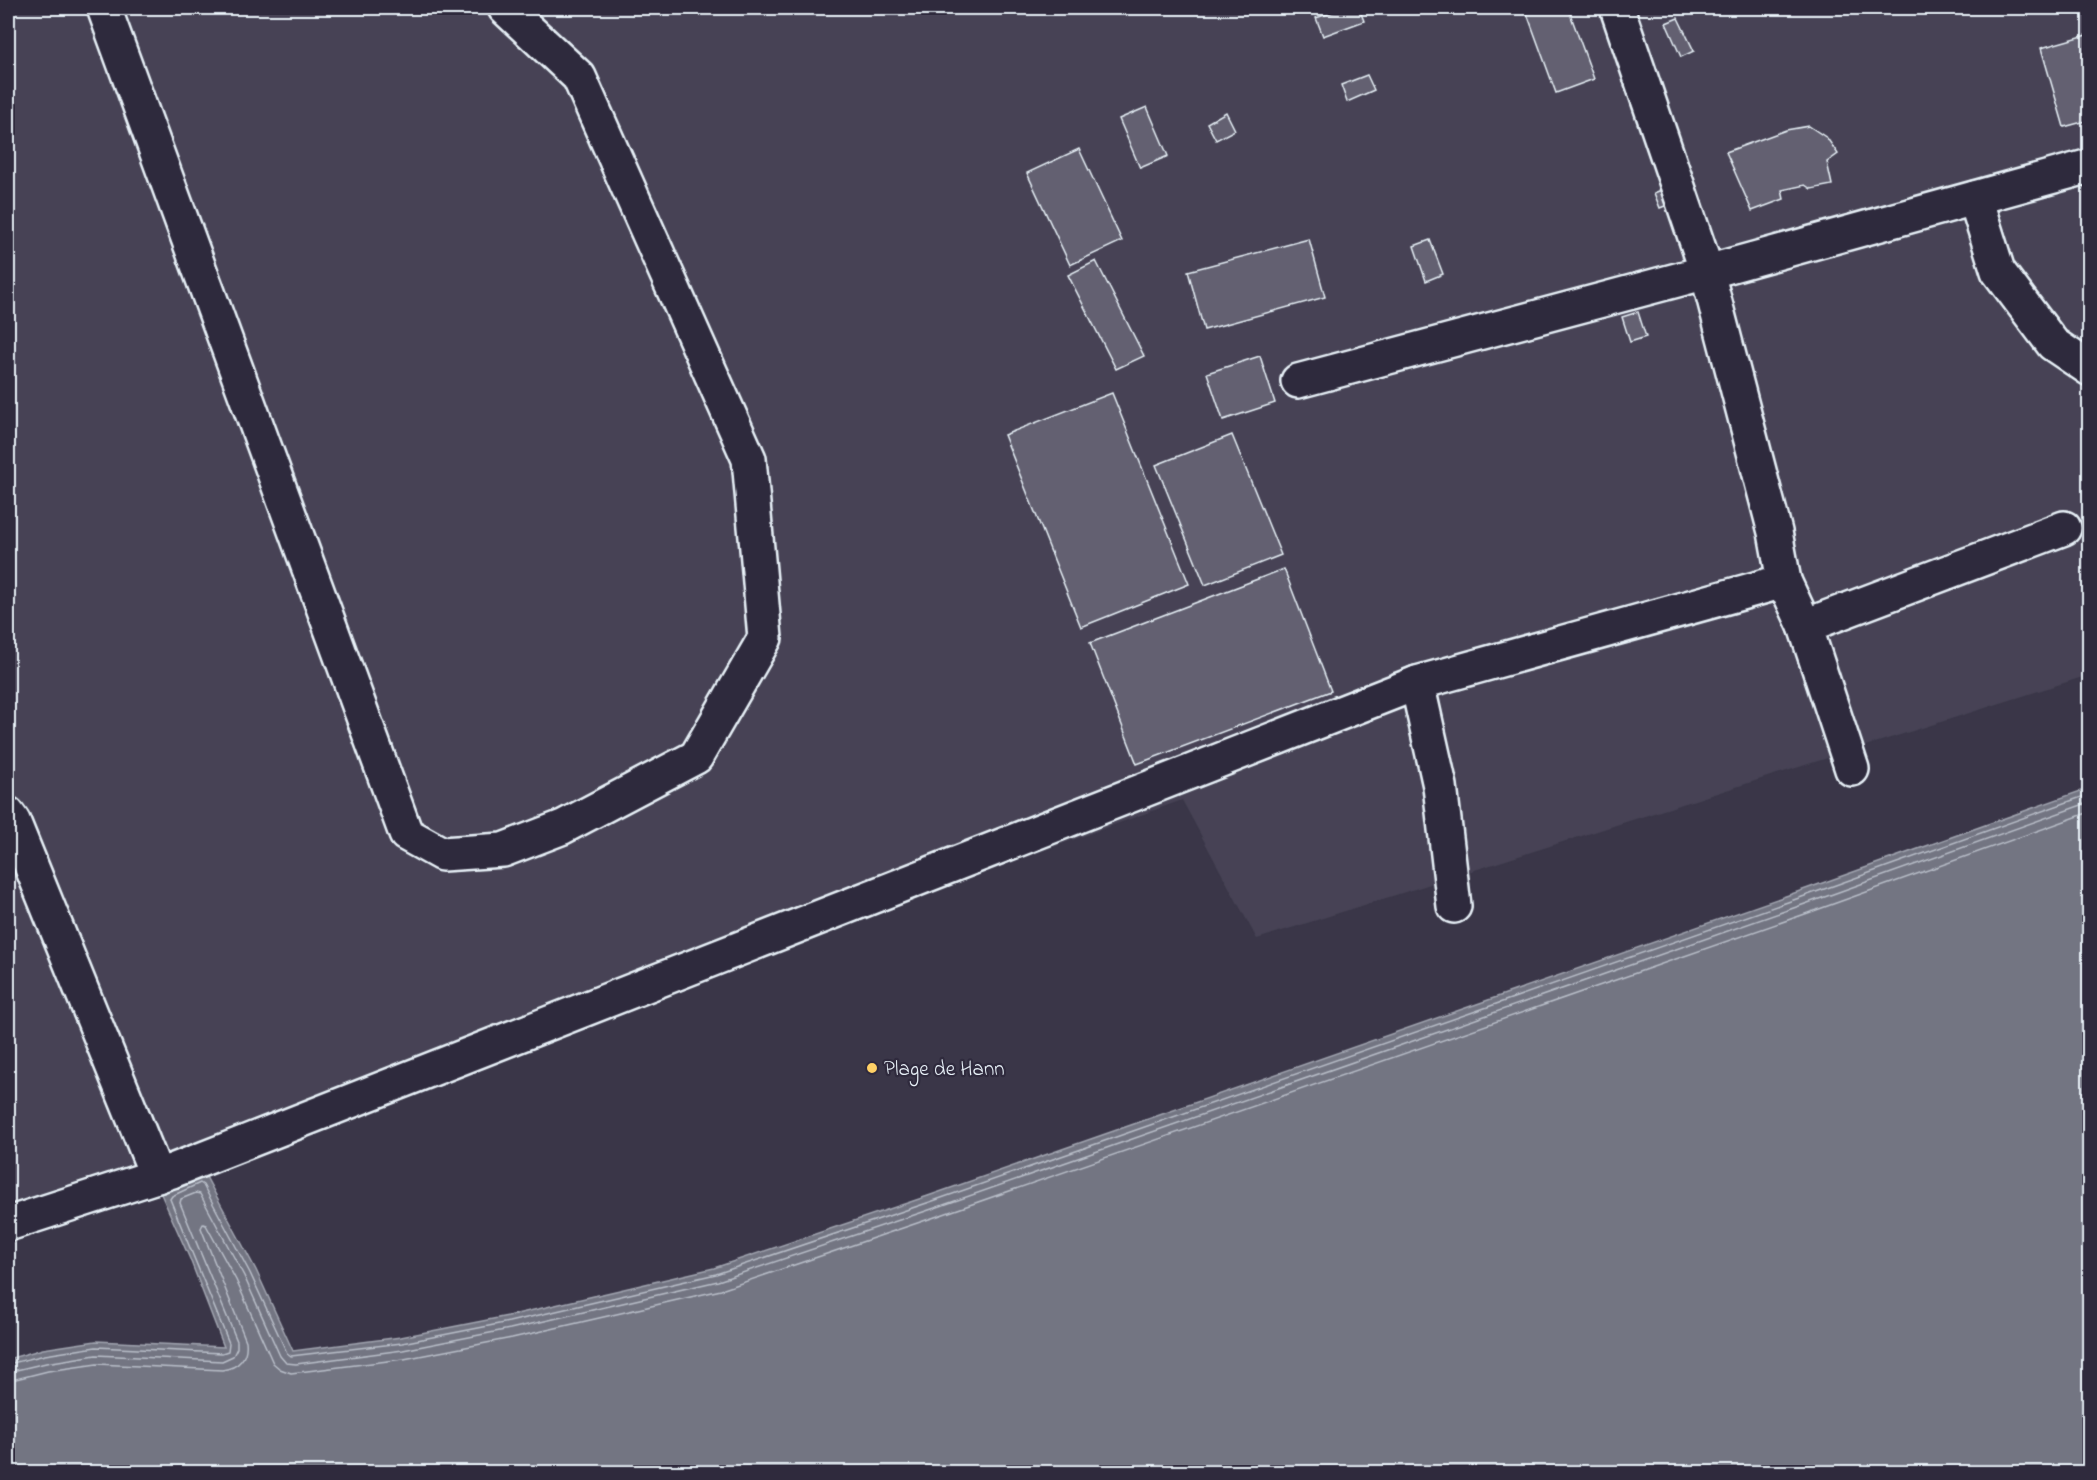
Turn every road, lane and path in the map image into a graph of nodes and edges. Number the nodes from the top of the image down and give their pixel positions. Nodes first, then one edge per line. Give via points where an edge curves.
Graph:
1 (104, 8) edge
2 (505, 8) edge
3 (1617, 8) edge
4 (2090, 166) edge
5 (1975, 198) junction
6 (1707, 272) junction
7 (2090, 369) edge
8 (1298, 381) dead end
9 (2064, 528) dead end
10 (1784, 581) junction
11 (1804, 626) junction
12 (1417, 683) junction
13 (1852, 769) dead end
14 (8, 814) edge
15 (1454, 906) dead end
16 (157, 1176) junction
17 (8, 1224) edge

1 - 2 street via 406,834 442,854 503,850 543,835 696,757 765,638 749,459 579,76
3 - 6 street
4 - 5 street
5 - 6 street
5 - 7 street via 1998,271 2053,344
6 - 8 street
6 - 10 street via 1775,532
9 - 11 street
10 - 11 street
10 - 12 street
11 - 13 street
12 - 15 street via 1440,786
12 - 16 street
14 - 16 street
16 - 17 street

